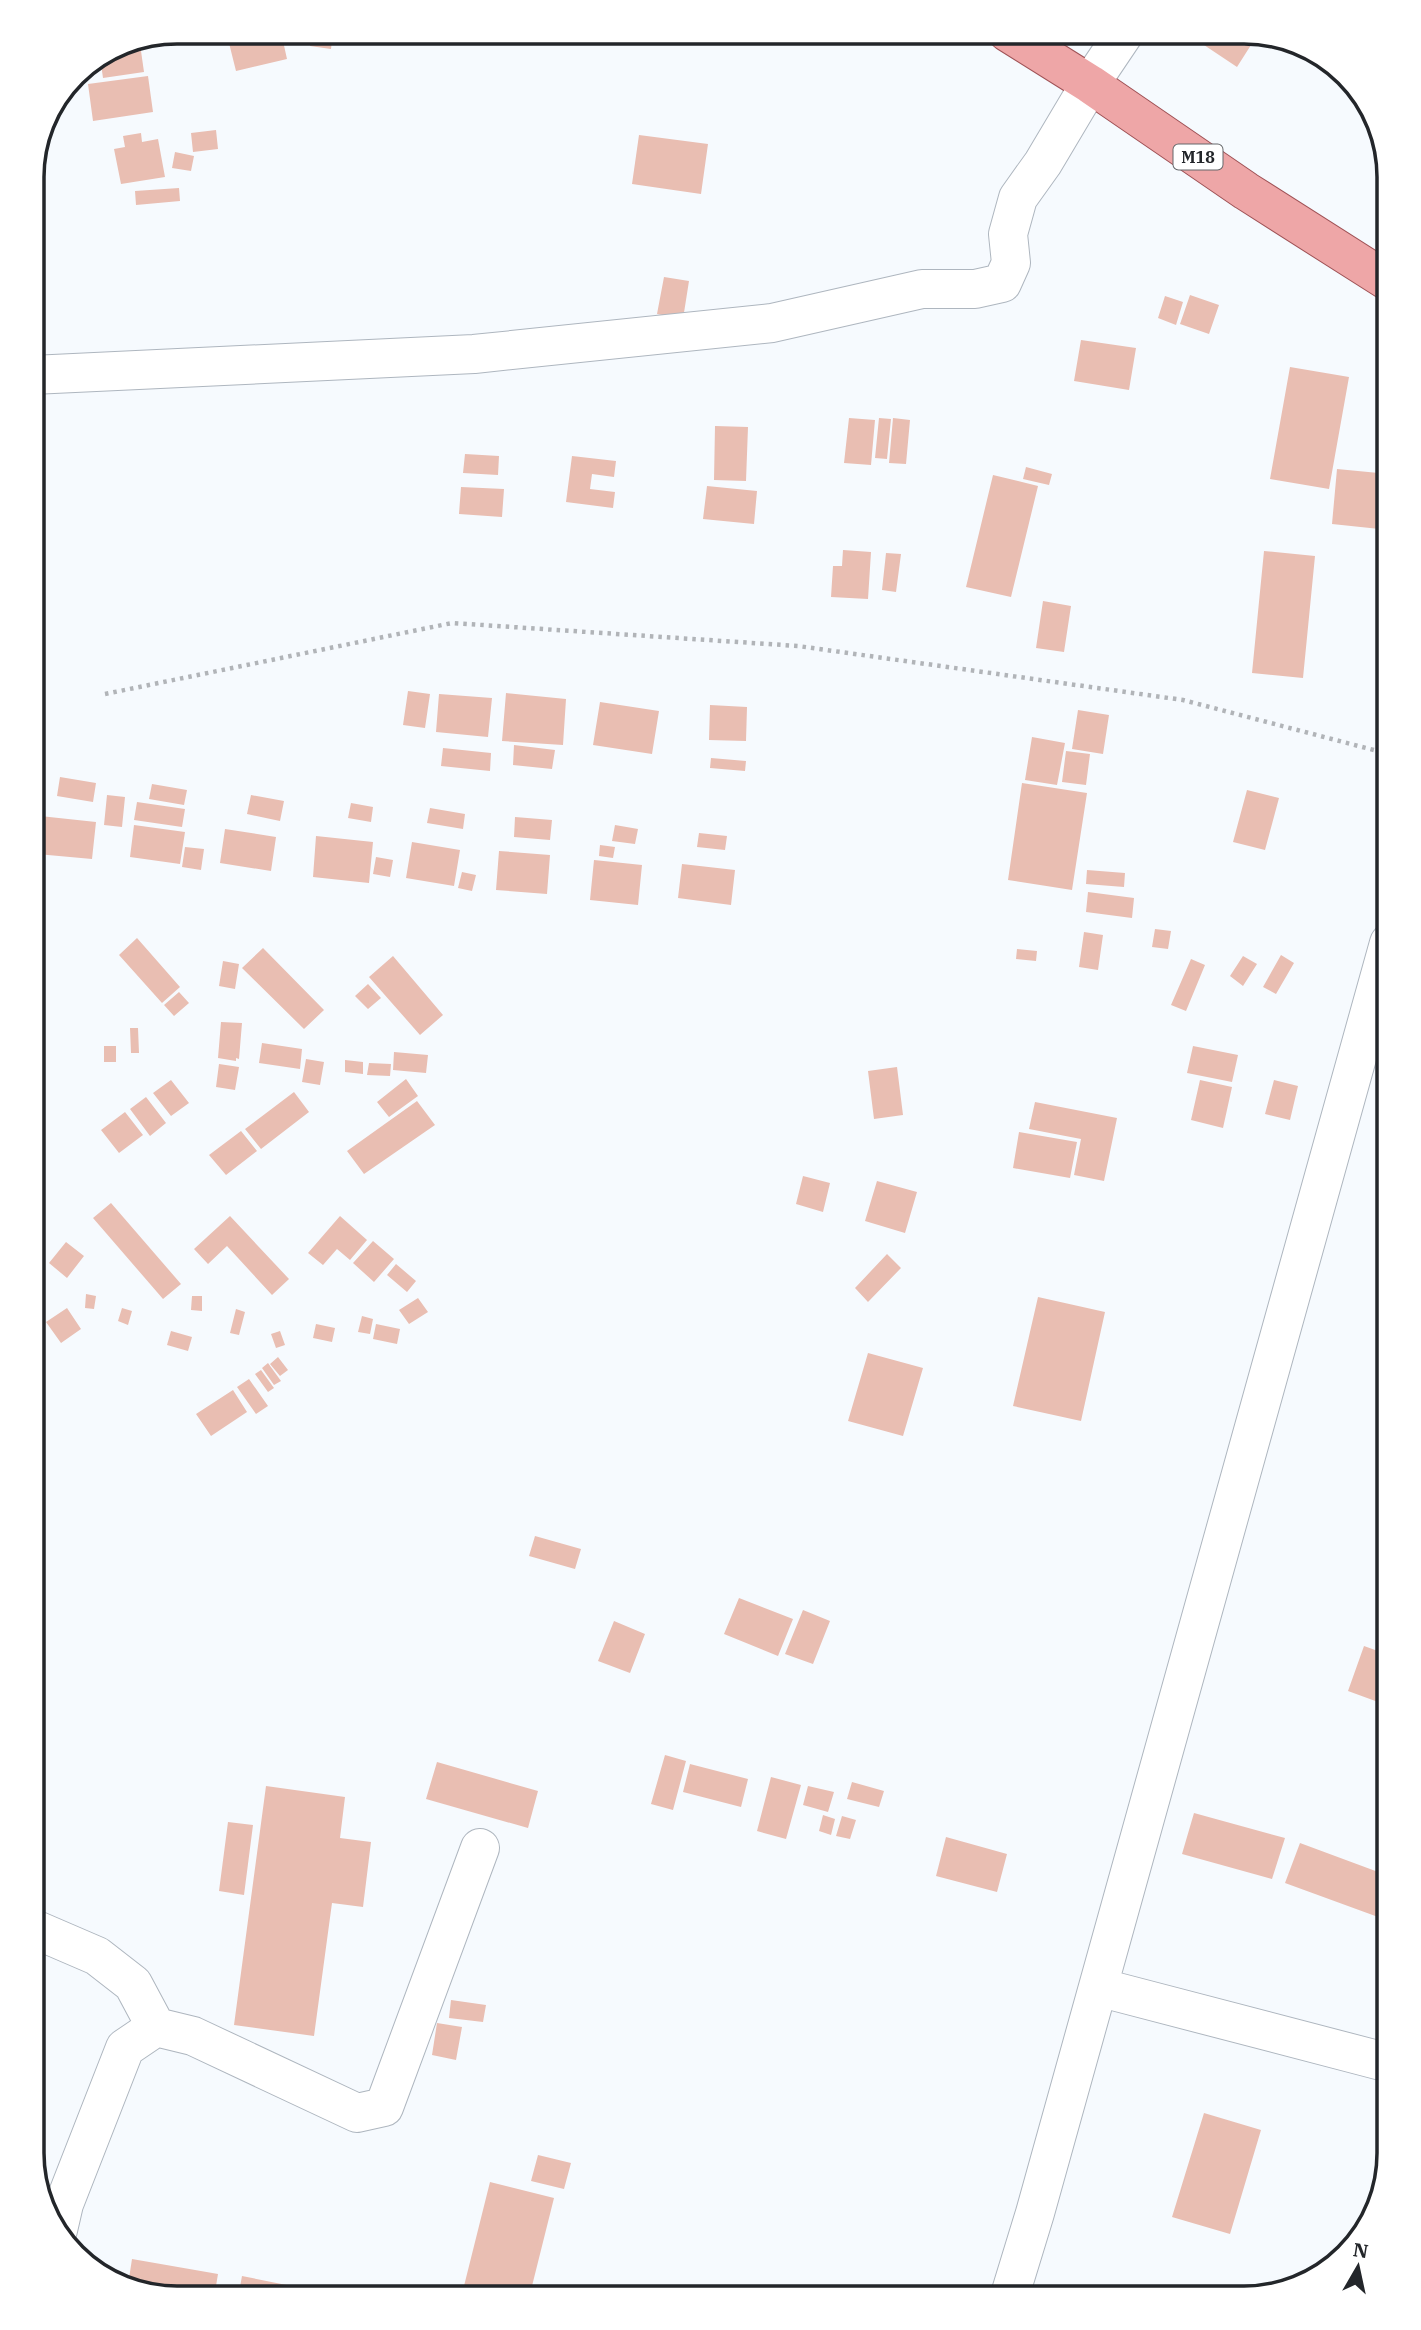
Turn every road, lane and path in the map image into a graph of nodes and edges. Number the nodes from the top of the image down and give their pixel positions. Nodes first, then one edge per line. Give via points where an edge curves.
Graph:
1 (1025, 44) edge
2 (1117, 44) edge
3 (1090, 84) junction
4 (1377, 274) edge
5 (44, 374) edge
6 (105, 694) dead end
7 (1377, 751) edge
8 (1377, 989) edge
9 (480, 1848) dead end
10 (44, 1933) edge
11 (1098, 1987) junction
12 (156, 2027) junction
13 (1377, 2060) edge
14 (61, 2217) edge
15 (1012, 2286) edge

1 - 3 main road, M18
2 - 3 street
3 - 4 main road, M18
3 - 5 street via 1018,198 1008,234 1011,263 1002,284 922,289 772,323 474,354
6 - 7 path via 452,623 798,646 1184,700
8 - 11 street
9 - 12 street via 384,2107 357,2113 192,2036
10 - 12 street via 97,1956 133,1984
11 - 13 street
11 - 15 street
12 - 14 street via 125,2048

